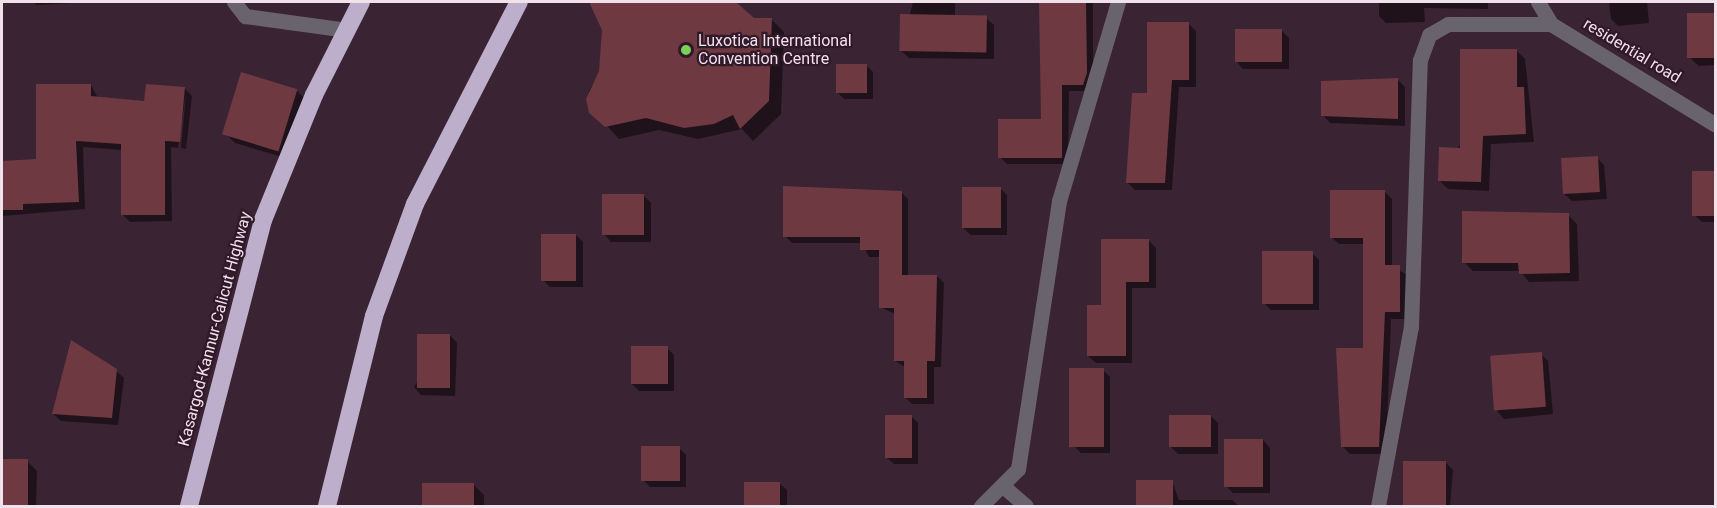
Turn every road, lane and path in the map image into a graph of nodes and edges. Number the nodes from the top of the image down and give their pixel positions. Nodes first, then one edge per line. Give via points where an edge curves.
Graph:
1 (234, 2) edge
2 (361, 2) edge
3 (519, 2) edge
4 (1118, 2) edge
5 (1538, 2) edge
6 (1551, 24) junction
7 (347, 30) junction
8 (1716, 125) edge
9 (1003, 486) junction
10 (189, 507) edge
11 (327, 507) edge
12 (981, 507) edge
13 (1026, 507) edge
14 (1378, 507) edge

1 - 7 street via 245,16
2 - 7 highway, Kasargod-Kannur-Calicut Highway
3 - 11 highway via 415,204 374,316
4 - 9 street via 1059,201 1018,469
5 - 6 street, residential road
6 - 8 street, residential road
6 - 14 street via 1448,24 1430,35 1420,60 1411,327
7 - 10 highway, Kasargod-Kannur-Calicut Highway via 263,220
9 - 12 street
9 - 13 street

